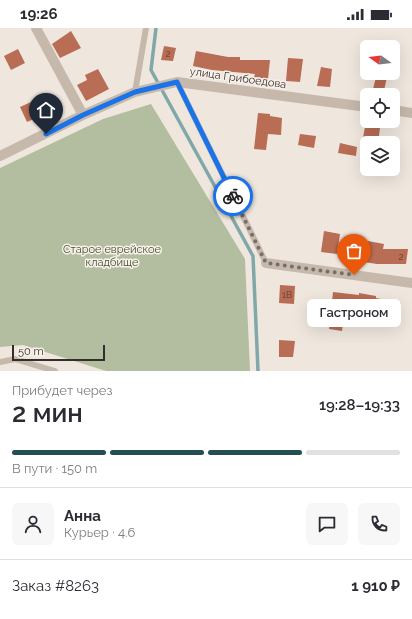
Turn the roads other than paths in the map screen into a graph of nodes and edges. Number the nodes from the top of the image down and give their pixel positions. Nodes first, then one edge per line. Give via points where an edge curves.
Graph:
1 (36, 28) edge
2 (146, 28) edge
3 (177, 82) junction
4 (135, 92) junction
5 (360, 106) edge
6 (400, 111) edge
7 (412, 113) edge
8 (83, 115) junction
9 (0, 156) edge
10 (266, 263) joint
11 (412, 283) edge
12 (0, 362) edge
13 (55, 371) edge

1 - 8 street
2 - 4 lane
3 - 4 street, улица Грибоедова
3 - 5 street, улица Грибоедова
3 - 10 lane
4 - 8 street, улица Грибоедова
6 - 7 street
8 - 9 street, улица Грибоедова
10 - 11 street
12 - 13 lane via 15,359

